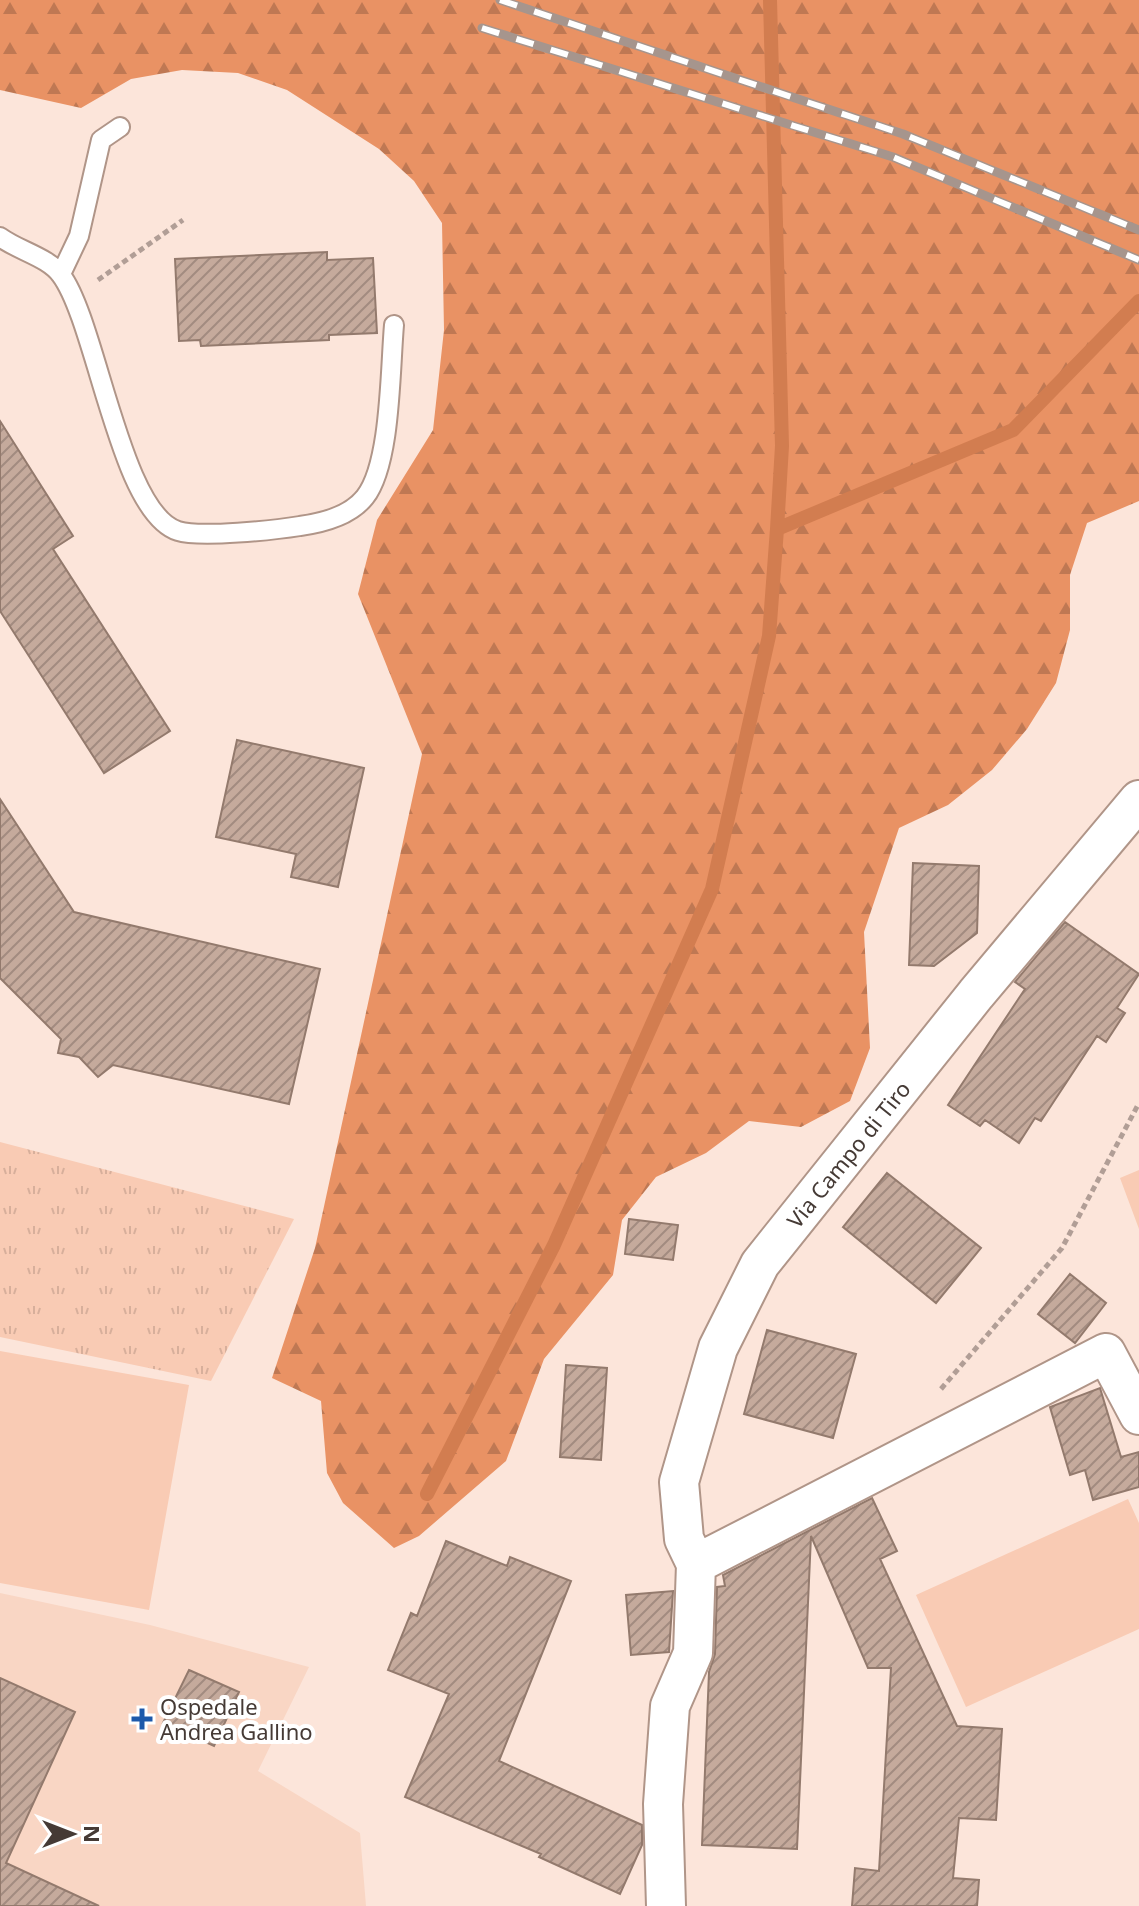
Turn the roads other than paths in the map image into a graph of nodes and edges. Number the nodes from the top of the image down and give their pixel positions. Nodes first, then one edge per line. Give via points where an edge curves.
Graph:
1 (120, 127) dead end
2 (0, 237) edge
3 (61, 274) junction
4 (394, 325) dead end
5 (1139, 800) edge
6 (1139, 1415) edge
7 (696, 1564) junction
8 (666, 1906) edge

1 - 3 lane via 101,140 79,236
2 - 3 lane
3 - 4 lane via 74,297 110,415 138,481 154,512 178,531 264,532 328,522 364,499 380,470
5 - 7 street, Via Campo di Tiro via 760,1264 718,1348 679,1482 684,1539
6 - 7 street via 1106,1353
7 - 8 street, Via Campo di Tiro via 693,1653 670,1706 663,1804

